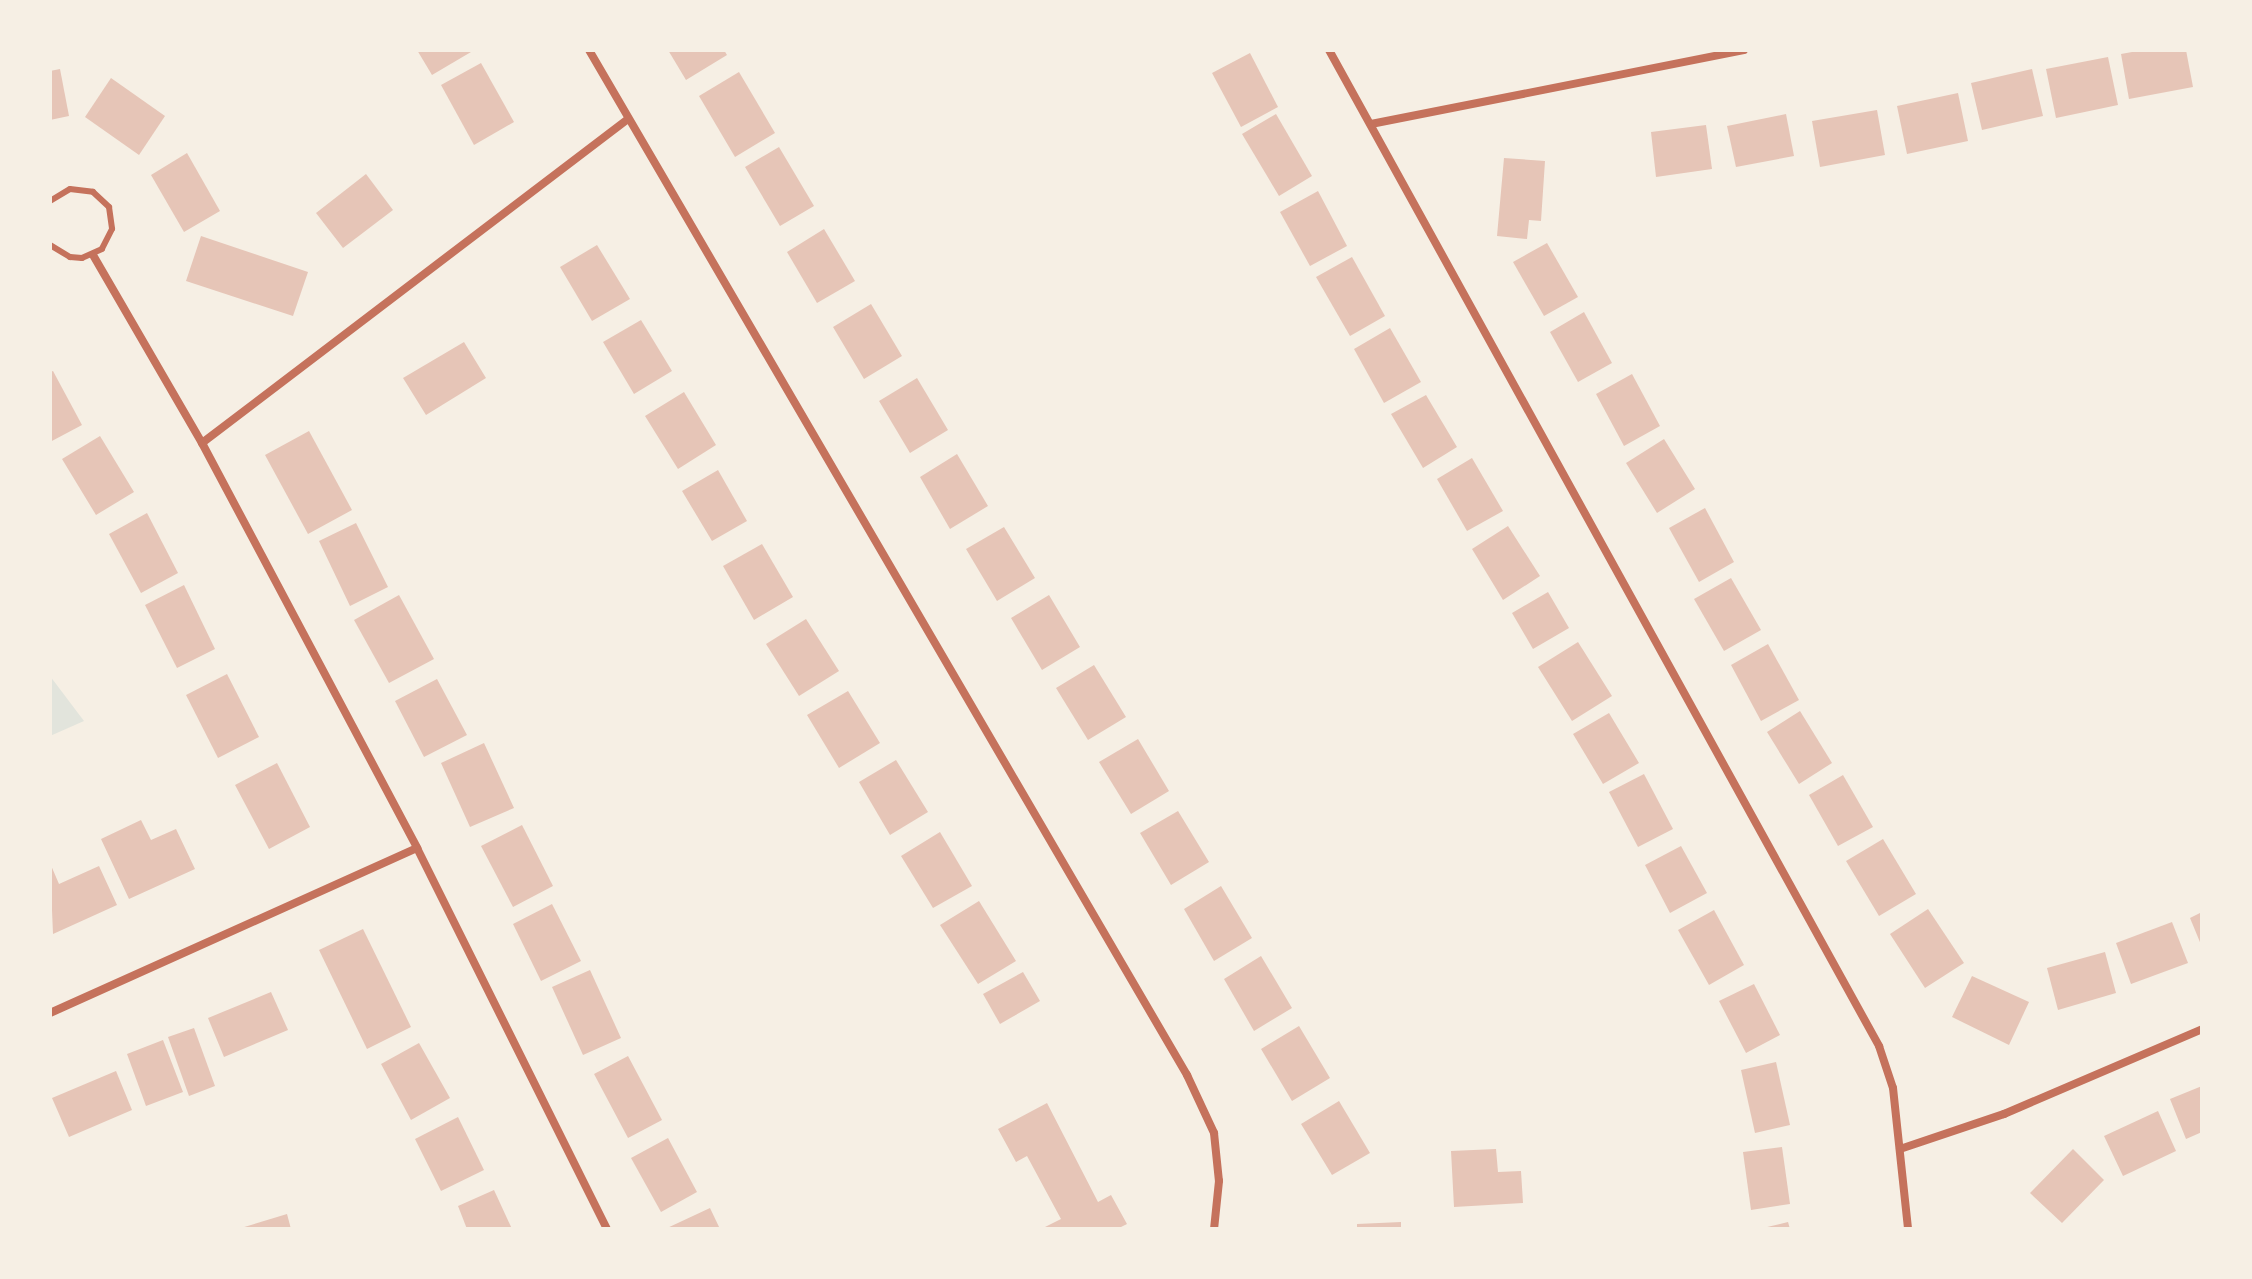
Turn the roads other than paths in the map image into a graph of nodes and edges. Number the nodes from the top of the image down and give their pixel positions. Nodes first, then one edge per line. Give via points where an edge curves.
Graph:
1 (589, 50) edge
2 (1329, 50) edge
3 (1744, 50) edge
4 (628, 119) junction
5 (1371, 124) junction
6 (50, 201) edge
7 (50, 245) edge
8 (93, 255) junction
9 (202, 443) junction
10 (417, 848) junction
11 (50, 1013) edge
12 (2202, 1029) edge
13 (1900, 1149) junction
14 (607, 1229) edge
15 (1214, 1229) edge
16 (1908, 1229) edge

1 - 4 street
2 - 5 street
3 - 5 street
4 - 9 street
4 - 15 street via 1187,1075 1214,1133 1219,1181
5 - 13 street via 1860,1009 1893,1088
6 - 8 lane via 70,189 102,198 112,229
7 - 8 lane via 70,257
8 - 9 street
9 - 10 street
10 - 11 street
10 - 14 street
12 - 13 street via 2004,1114
13 - 16 street

